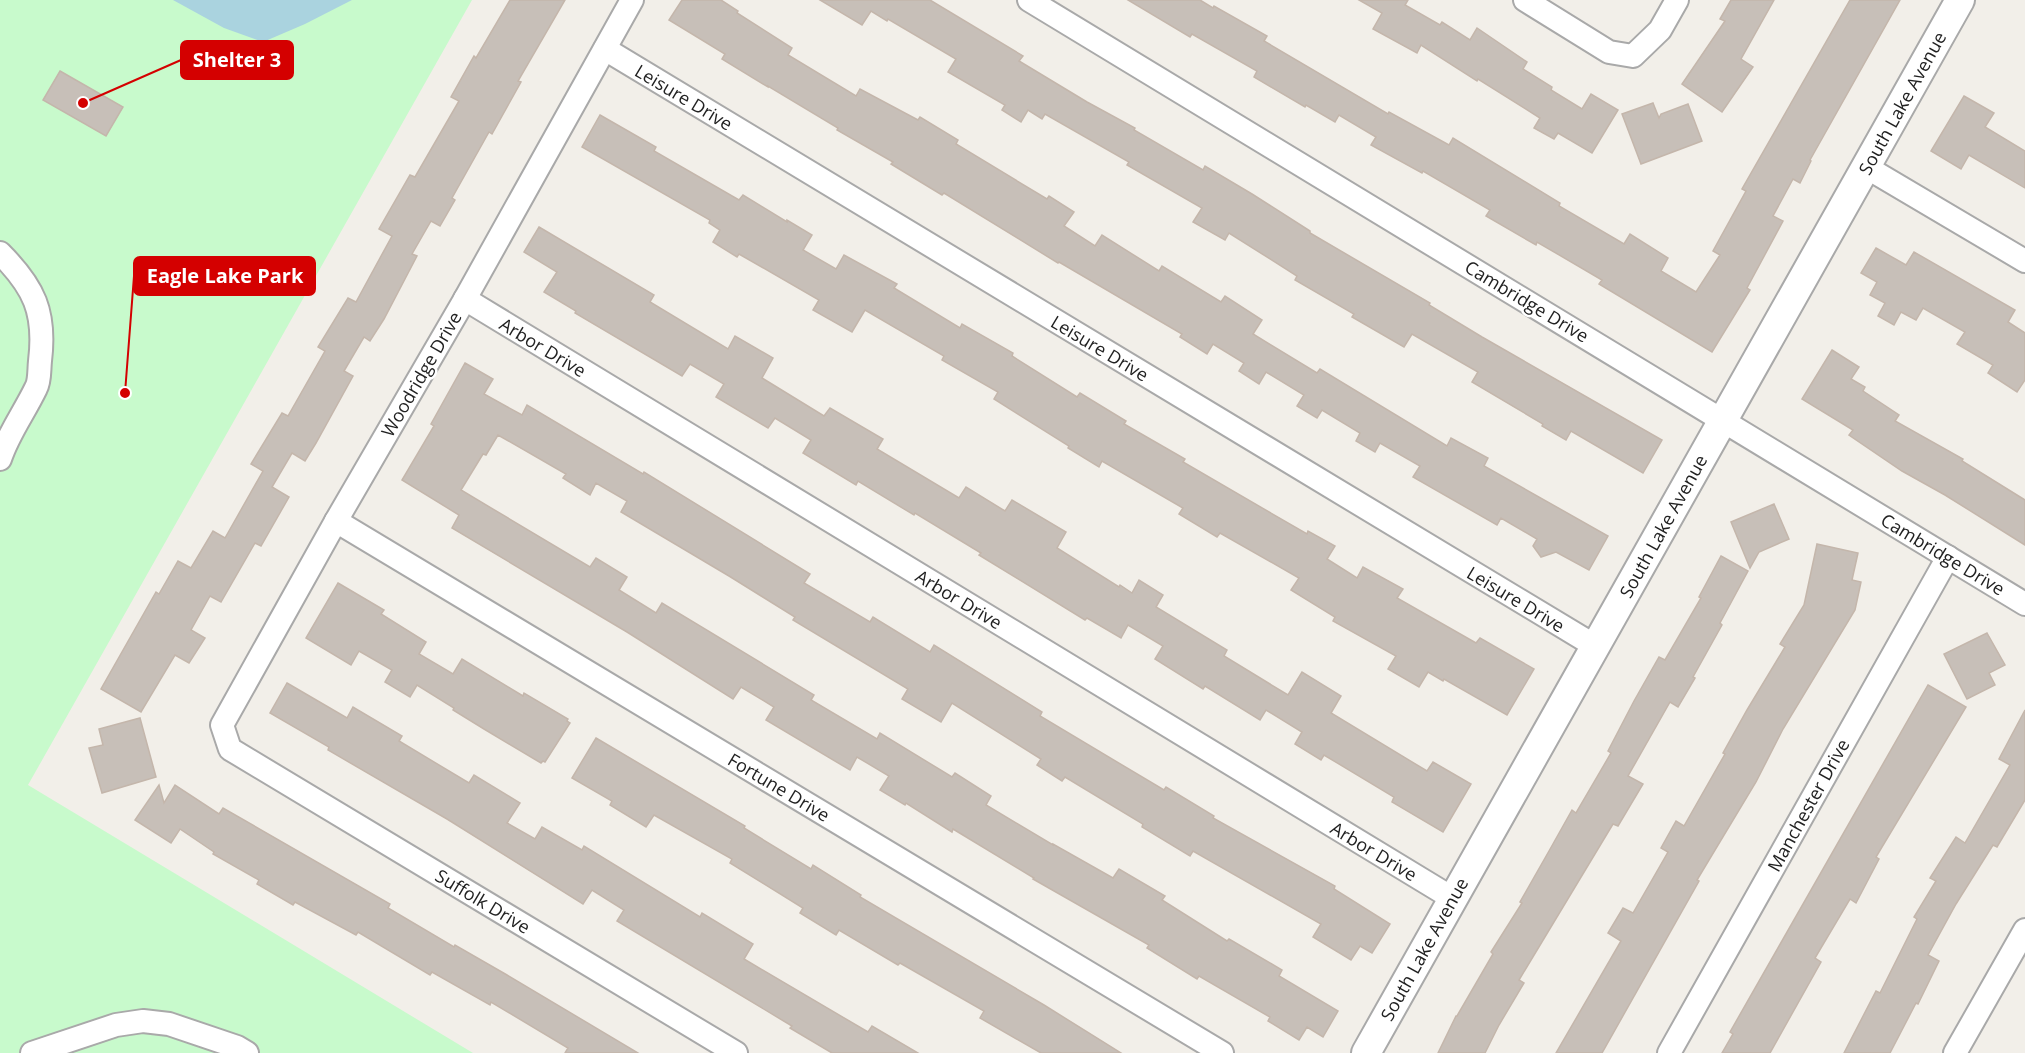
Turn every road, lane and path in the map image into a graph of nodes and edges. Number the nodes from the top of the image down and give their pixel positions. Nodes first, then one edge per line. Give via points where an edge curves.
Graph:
1 (632, 0) edge
2 (1029, 0) edge
3 (1525, 0) edge
4 (1677, 0) edge
5 (1960, 0) edge
6 (605, 49) junction
7 (1866, 167) junction
8 (0, 253) edge
9 (2025, 261) edge
10 (465, 300) junction
11 (1723, 420) junction
12 (0, 459) edge
13 (336, 521) junction
14 (1948, 557) junction
15 (2025, 604) edge
16 (1595, 646) junction
17 (231, 749) joint
18 (1452, 898) junction
19 (2025, 930) edge
20 (32, 1053) edge
21 (247, 1053) edge
22 (736, 1053) edge
23 (1222, 1053) edge
24 (1366, 1053) edge
25 (1669, 1053) edge
26 (1955, 1053) edge

1 - 6 street, Woodridge Drive
2 - 11 street, Cambridge Drive
3 - 4 street via 1608,52 1633,56 1660,30
5 - 7 street, South Lake Avenue
6 - 10 street, Woodridge Drive
6 - 16 street, Leisure Drive
7 - 9 street
7 - 11 street, South Lake Avenue
8 - 12 street via 32,291 40,317 42,347 37,386
10 - 13 street, Woodridge Drive
10 - 18 street, Arbor Drive
11 - 14 street, Cambridge Drive
11 - 16 street, South Lake Avenue
13 - 17 street, Woodridge Drive via 222,725
13 - 23 street, Fortune Drive
14 - 15 street, Cambridge Drive
14 - 25 street, Manchester Drive
16 - 18 street, South Lake Avenue
17 - 22 street, Suffolk Drive
18 - 24 street, South Lake Avenue
19 - 26 street
20 - 21 street via 116,1025 143,1022 169,1024

